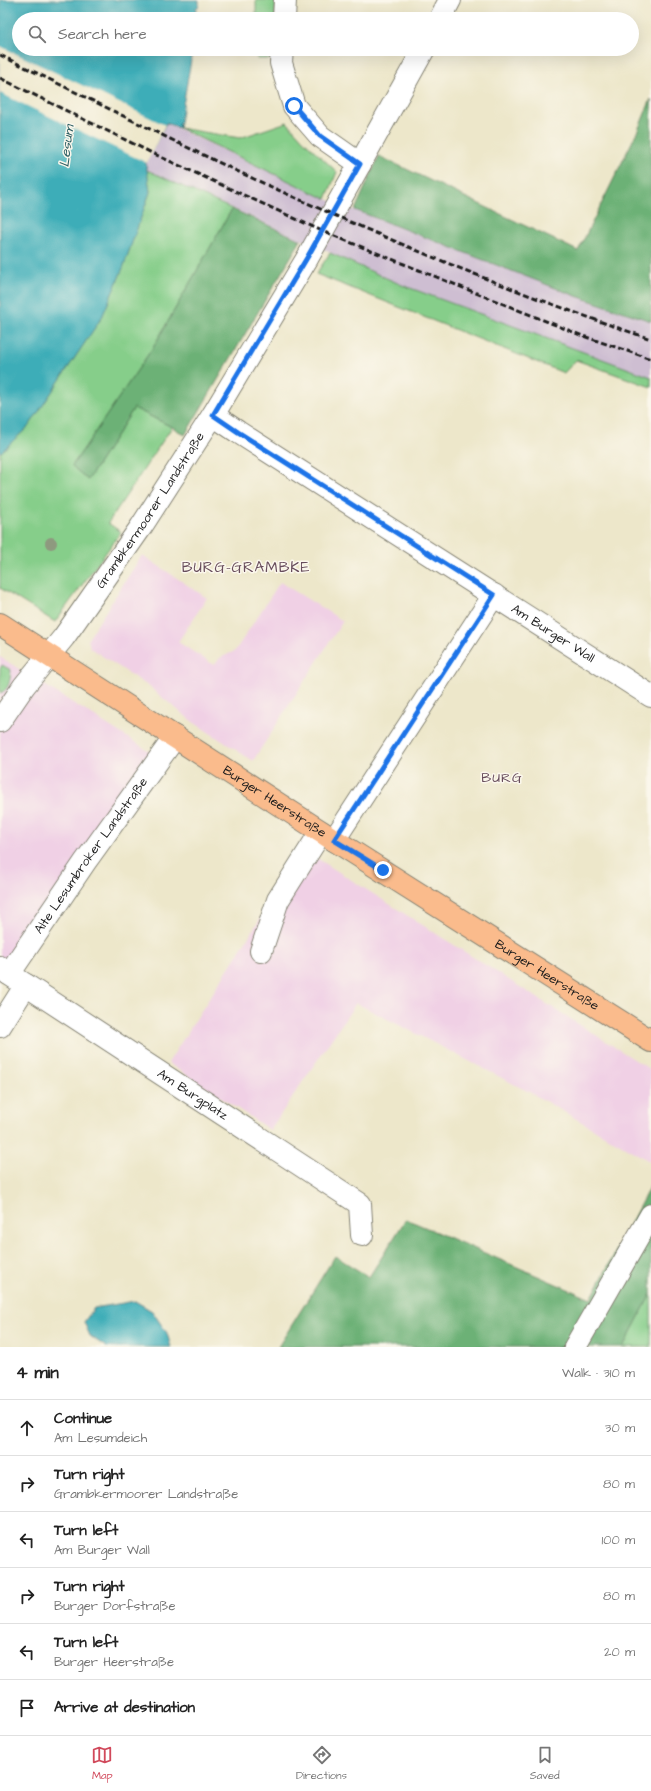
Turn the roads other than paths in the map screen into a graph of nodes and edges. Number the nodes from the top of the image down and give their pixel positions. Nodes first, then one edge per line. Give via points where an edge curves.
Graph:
1 (285, 0) edge
2 (450, 0) edge
3 (284, 12) edge
4 (444, 12) edge
5 (282, 56) edge
6 (420, 56) edge
7 (360, 164) junction
8 (213, 415) junction
9 (494, 595) junction
10 (0, 624) edge
11 (49, 654) junction
12 (651, 696) edge
13 (0, 721) edge
14 (175, 737) junction
15 (328, 836) junction
16 (261, 951) dead end
17 (12, 976) edge
18 (0, 1026) edge
19 (651, 1041) edge
20 (651, 1215) edge
21 (362, 1235) dead end
22 (575, 1347) edge

1 - 3 street
2 - 4 street
5 - 7 street via 281,63 294,106 320,136
6 - 7 street, Grambkermoorer Landstraße
7 - 8 street, Grambkermoorer Landstraße
8 - 9 street, Am Burger Wall
8 - 11 street, Grambkermoorer Landstraße via 141,527 64,637
9 - 12 street, Am Burger Wall
9 - 15 street
10 - 11 main road, Burger Heerstraße
11 - 13 street, Grambkermoorer Landstraße
11 - 14 main road, Burger Heerstraße
14 - 15 main road, Burger Heerstraße
14 - 17 street, Alte Lesumbroker Landstraße via 85,862
15 - 16 street via 278,900
15 - 19 main road, Burger Heerstraße
17 - 18 street, Alte Lesumbroker Landstraße
17 - 21 street, Am Burgplatz via 360,1204
20 - 22 street

